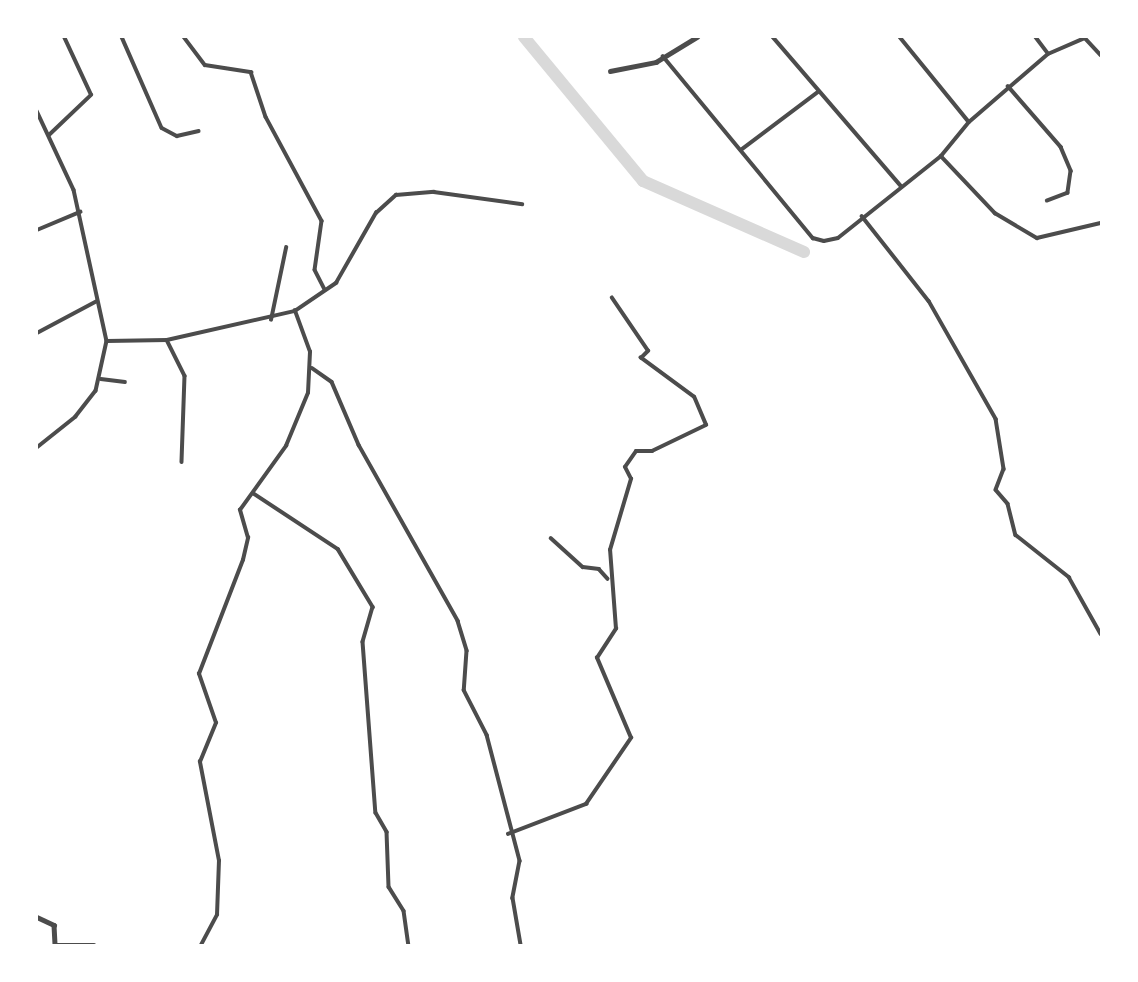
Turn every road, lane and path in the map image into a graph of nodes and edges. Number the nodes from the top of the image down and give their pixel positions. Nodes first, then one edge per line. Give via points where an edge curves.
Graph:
1 (64, 37) edge
2 (184, 37) edge
3 (697, 37) edge
4 (773, 37) edge
5 (900, 37) edge
6 (1035, 37) edge
7 (123, 38) edge
8 (1048, 54) junction
9 (1101, 55) edge
10 (663, 56) junction
11 (610, 71) dead end
12 (1008, 86) junction
13 (818, 92) junction
14 (37, 111) edge
15 (969, 122) junction
16 (198, 131) dead end
17 (49, 135) junction
18 (741, 150) junction
19 (941, 156) junction
20 (901, 187) junction
21 (1047, 201) dead end
22 (522, 204) dead end
23 (80, 212) junction
24 (862, 216) junction
25 (1101, 223) edge
26 (37, 230) edge
27 (286, 248) dead end
28 (326, 291) junction
29 (612, 298) dead end
30 (95, 302) junction
31 (295, 311) junction
32 (271, 320) junction
33 (37, 333) edge
34 (167, 340) junction
35 (107, 341) junction
36 (312, 368) junction
37 (101, 379) junction
38 (125, 382) dead end
39 (37, 448) edge
40 (182, 462) dead end
41 (253, 493) junction
42 (551, 538) dead end
43 (608, 579) junction
44 (1101, 634) edge
45 (508, 834) junction
46 (37, 916) edge
47 (55, 945) edge
48 (94, 945) edge
49 (201, 945) edge
50 (409, 945) edge
51 (521, 945) edge

1 - 17 street via 91,95
2 - 28 street via 205,65 251,72 263,111 322,221 315,270
3 - 10 street
4 - 13 street
5 - 15 street
6 - 8 street
7 - 16 street via 162,128 177,135
8 - 9 street via 1084,38
8 - 12 street
10 - 11 street
10 - 18 street
12 - 15 street
12 - 21 street via 1060,147 1071,171 1068,193
13 - 18 street
13 - 20 street
14 - 17 street
15 - 19 street
17 - 23 street
18 - 24 street via 813,238 838,238
19 - 20 street
19 - 25 street via 995,213 1038,238
20 - 24 street
22 - 28 street via 434,192 392,196 372,219 345,273
23 - 26 street
23 - 30 street
24 - 44 street via 929,301 996,419 1004,469 996,490 1008,503 1016,535 1069,576
27 - 32 street
28 - 31 street
29 - 43 street via 648,351 641,358 694,397 706,423 652,451 636,451 627,462 631,479 610,545
30 - 33 street
30 - 35 street
31 - 32 street
31 - 36 street
32 - 34 street
34 - 35 street
34 - 40 street via 185,376
35 - 37 street
36 - 41 street via 286,446
36 - 45 street via 332,382 359,445 458,621 467,651 464,690 476,725 487,735
37 - 38 street
37 - 39 street via 76,417
41 - 49 street via 240,510 248,538 243,560 199,674 216,723 200,762 219,861 217,915
41 - 50 street via 338,549 373,607 363,642 376,813 387,832 389,887 404,911
42 - 43 street via 583,567 599,569
43 - 45 street via 616,629 597,658 631,738 605,783 579,809
45 - 51 street via 520,861 513,898
46 - 47 street via 54,925
47 - 48 street

